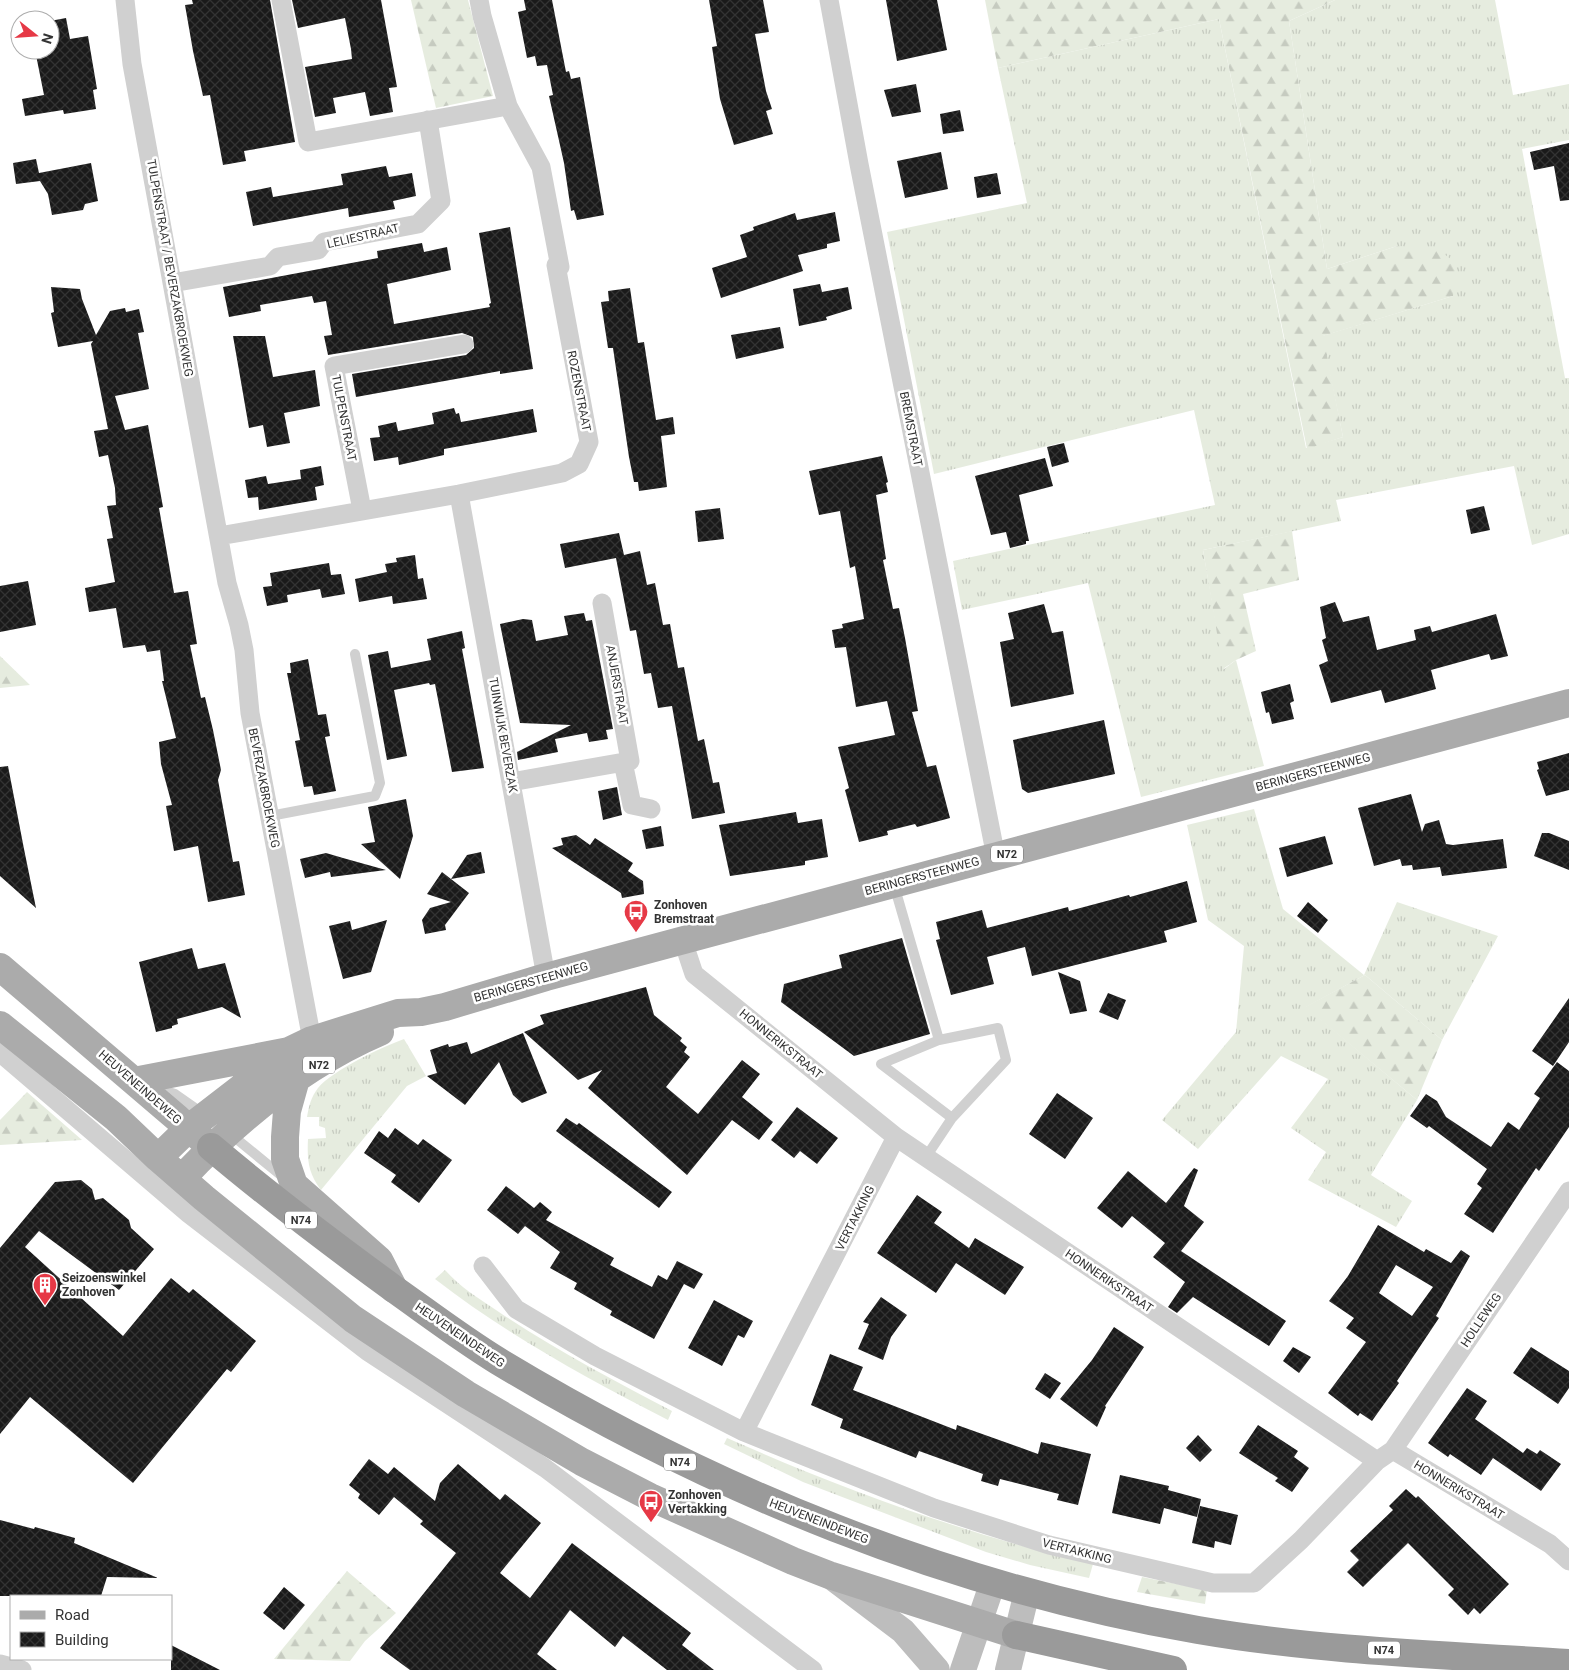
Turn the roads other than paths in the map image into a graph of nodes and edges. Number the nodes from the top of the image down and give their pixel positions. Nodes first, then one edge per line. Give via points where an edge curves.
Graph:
1 (125, 0) edge
2 (281, 0) edge
3 (479, 0) edge
4 (829, 0) edge
5 (508, 106) junction
6 (428, 120) junction
7 (172, 283) junction
8 (464, 344) dead end
9 (460, 494) junction
10 (362, 510) junction
11 (219, 536) junction
12 (602, 603) dead end
13 (355, 654) dead end
14 (1569, 703) edge
15 (623, 762) junction
16 (511, 782) junction
17 (651, 809) dead end
18 (270, 816) junction
19 (996, 857) junction
20 (894, 884) junction
21 (683, 941) junction
22 (0, 967) edge
23 (546, 977) junction
24 (420, 1012) junction
25 (0, 1025) edge
26 (939, 1040) junction
27 (0, 1045) edge
28 (300, 1046) junction
29 (296, 1079) junction
30 (134, 1081) junction
31 (952, 1118) junction
32 (211, 1128) junction
33 (896, 1137) junction
34 (926, 1157) junction
35 (158, 1158) junction
36 (182, 1178) junction
37 (294, 1185) junction
38 (1569, 1190) edge
39 (483, 1266) dead end
40 (394, 1289) junction
41 (744, 1432) junction
42 (1393, 1450) junction
43 (1377, 1461) junction
44 (1569, 1561) edge
45 (828, 1575) junction
46 (993, 1582) junction
47 (1027, 1592) junction
48 (979, 1624) junction
49 (1016, 1635) junction
50 (1569, 1663) edge
51 (0, 1664) edge
52 (22, 1670) edge
53 (813, 1670) edge
54 (937, 1670) edge
55 (963, 1670) edge
56 (1008, 1670) edge
57 (1173, 1670) edge

1 - 7 street, TULPENSTRAAT / BEVERZAKBROEKWEG via 130,54
2 - 6 street via 308,142
3 - 5 street, ROZENSTRAAT
4 - 19 street, BREMSTRAAT
5 - 6 street
5 - 9 street, ROZENSTRAAT via 541,167 589,442 579,464 562,473
6 - 7 street, LELIESTRAAT via 441,201 418,224 324,242 318,250 278,257 270,266
7 - 11 street, TULPENSTRAAT / BEVERZAKBROEKWEG
8 - 10 street, TULPENSTRAAT via 334,366
9 - 10 street, ROZENSTRAAT
9 - 16 street, TUINWIJK BEVERZAK
10 - 11 street, ROZENSTRAAT
11 - 18 street, BEVERZAKBROEKWEG via 230,598 244,650 250,713
12 - 15 street, ANJERSTRAAT via 630,761
13 - 18 lane via 380,783 375,796
14 - 19 main road, BERINGERSTEENWEG / N72
15 - 16 street
15 - 17 street, ANJERSTRAAT via 632,805
16 - 23 street, TUINWIJK BEVERZAK
18 - 28 street, BEVERZAKBROEKWEG
19 - 20 main road, BERINGERSTEENWEG / N72
20 - 21 main road, BERINGERSTEENWEG / N72
20 - 26 lane
21 - 23 main road, BERINGERSTEENWEG / N72
21 - 33 street, HONNERIKSTRAAT via 694,974
22 - 30 main road, HEUVENEINDEWEG / N74
23 - 24 main road, BERINGERSTEENWEG / N72
24 - 28 main road, BERINGERSTEENWEG / N72 via 398,1013
24 - 29 main road, BERINGERSTEENWEG / N72 via 358,1041
25 - 35 main road via 116,1118
26 - 31 lane via 882,1064
26 - 31 lane via 998,1028 1006,1060
27 - 53 street via 4,1056 189,1214 367,1351 545,1468
28 - 30 main road, BERINGERSTEENWEG / N72
28 - 32 main road
29 - 32 main road, BERINGERSTEENWEG / N72 via 252,1110
29 - 37 main road via 287,1111 285,1137 285,1159
30 - 32 main road, HEUVENEINDEWEG / N74
31 - 34 lane
32 - 35 main road
32 - 36 main road, BERINGERSTEENWEG / N72
32 - 37 lane, N74
32 - 40 highway, HEUVENEINDEWEG / N74 via 336,1248
33 - 34 street, HONNERIKSTRAAT
33 - 41 street, VERTAKKING
34 - 43 street, HONNERIKSTRAAT
35 - 36 main road
36 - 45 main road via 353,1318 466,1394 582,1462 650,1497
37 - 40 main road, N74 via 379,1260
38 - 42 street, HOLLEWEG
39 - 41 street, VERTAKKING via 516,1308 595,1356
40 - 46 highway, HEUVENEINDEWEG / N74 via 495,1360 671,1457 752,1495 844,1532
41 - 43 street, VERTAKKING via 934,1508 1049,1545 1213,1583 1254,1583 1301,1540
42 - 43 street
42 - 44 street, HONNERIKSTRAAT via 1550,1544
45 - 48 main road
45 - 54 street via 904,1631
46 - 47 highway, HEUVENEINDEWEG / N74
46 - 48 street
47 - 49 street
47 - 50 highway, N74 via 1199,1630 1335,1647
48 - 49 main road
48 - 55 street
49 - 56 street
49 - 57 highway
51 - 52 street

